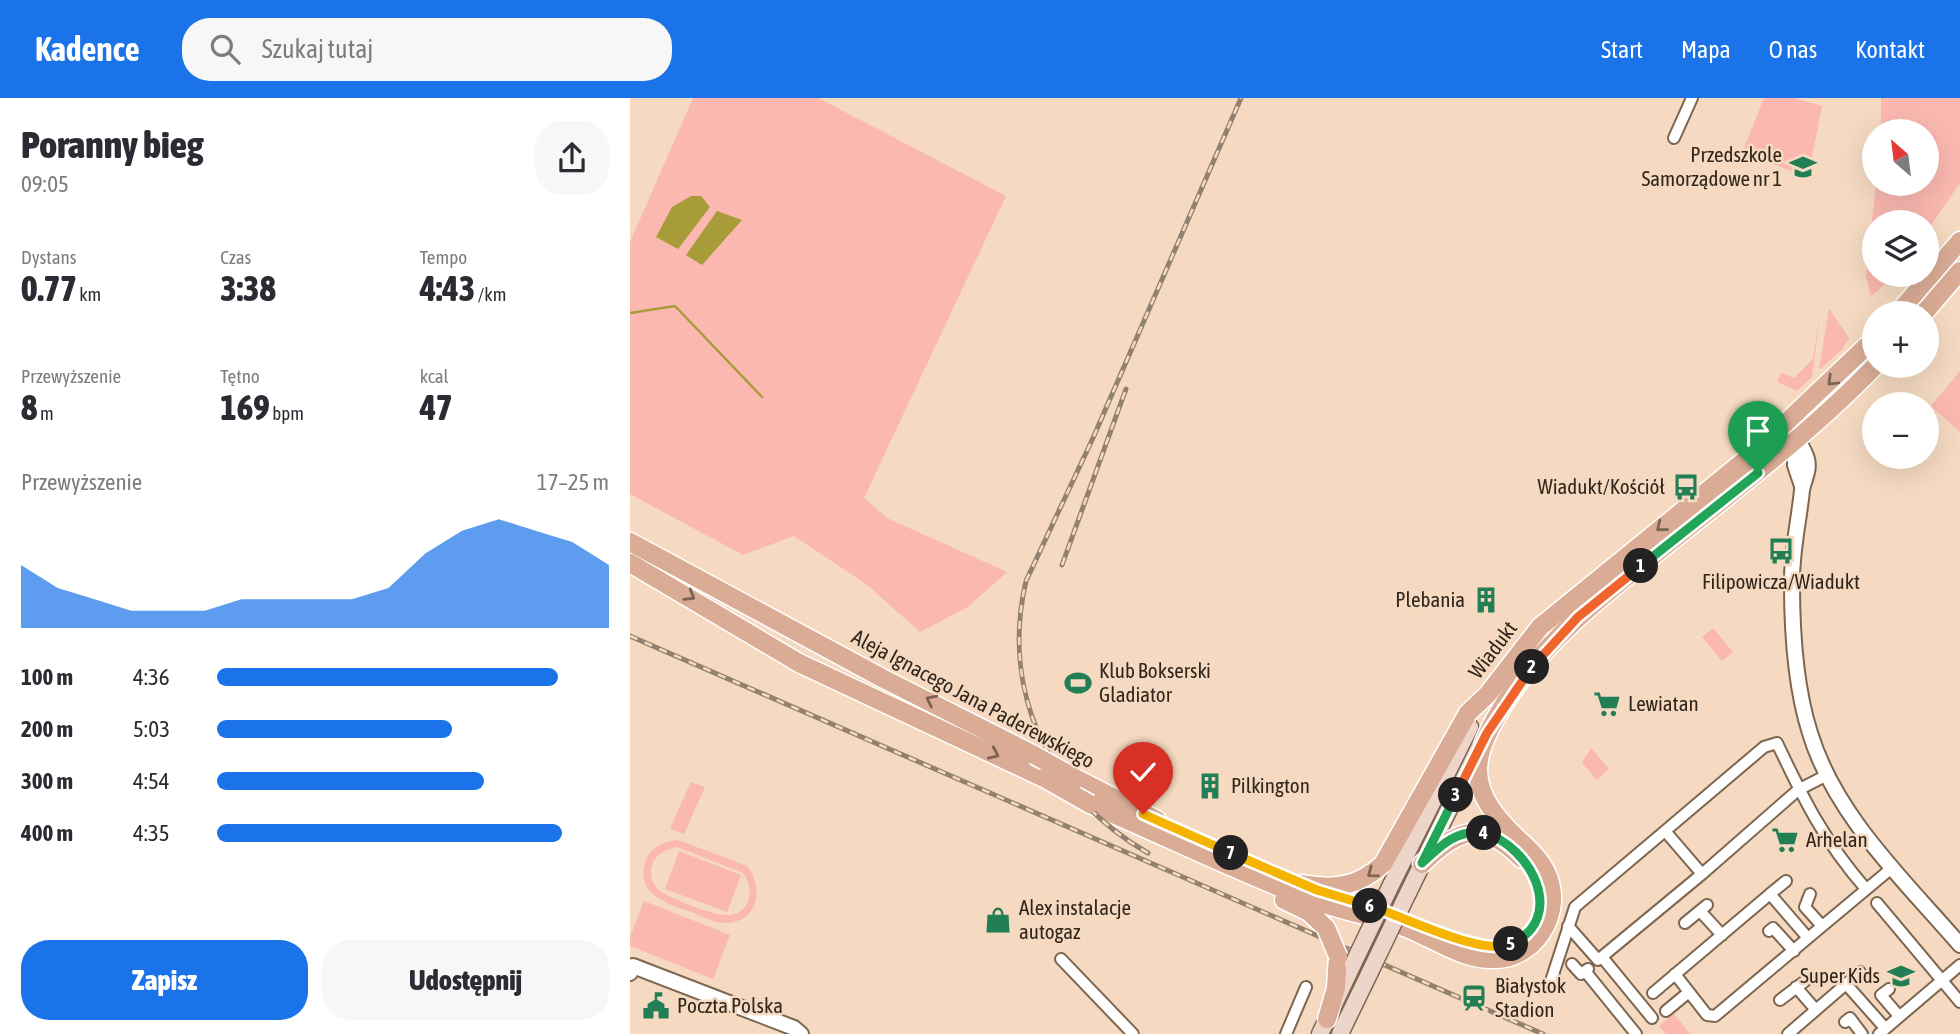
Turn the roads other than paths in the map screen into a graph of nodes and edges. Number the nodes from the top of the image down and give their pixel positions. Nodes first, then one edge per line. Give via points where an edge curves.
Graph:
1 (1692, 98) edge
2 (1674, 138) dead end
3 (1960, 241) edge
4 (1960, 271) edge
5 (1908, 301) edge
6 (1934, 301) edge
7 (1862, 351) edge
8 (1862, 378) edge
9 (1789, 421) junction
10 (1795, 439) junction
11 (630, 542) edge
12 (630, 563) edge
13 (1488, 694) junction
14 (1773, 731) dead end
15 (1777, 743) junction
16 (1479, 748) junction
17 (1827, 775) junction
18 (1798, 790) junction
19 (1090, 804) junction
20 (1665, 831) junction
21 (1422, 863) junction
22 (1894, 867) junction
23 (1702, 874) junction
24 (1786, 881) dead end
25 (1302, 884) junction
26 (1866, 889) junction
27 (1770, 894) junction
28 (1810, 894) dead end
29 (1877, 903) dead end
30 (1685, 923) dead end
31 (1568, 926) junction
32 (1822, 926) junction
33 (1769, 930) dead end
34 (1722, 935) junction
35 (1808, 939) junction
36 (1960, 945) edge
37 (1794, 951) junction
38 (1061, 959) dead end
39 (1600, 959) junction
40 (1346, 960) junction
41 (1572, 964) dead end
42 (1960, 965) edge
43 (631, 968) edge
44 (1585, 971) junction
45 (1860, 972) dead end
46 (1675, 974) junction
47 (1942, 980) junction
48 (1551, 981) dead end
49 (1846, 984) junction
50 (1306, 987) dead end
51 (1889, 989) dead end
52 (1689, 992) junction
53 (1653, 993) dead end
54 (1780, 1000) dead end
55 (1960, 1002) edge
56 (1816, 1010) junction
57 (1666, 1011) dead end
58 (1899, 1016) junction
59 (1652, 1018) dead end
60 (1845, 1022) dead end
61 (1324, 1026) edge
62 (1882, 1031) edge
63 (795, 1032) edge
64 (1133, 1034) edge
65 (1286, 1034) edge
66 (1340, 1034) edge
67 (1636, 1034) edge
68 (1788, 1034) edge
69 (1862, 1034) edge

1 - 2 street
3 - 5 main road
4 - 6 main road
7 -> 9 main road, Wiadukt
8 - 10 main road, Wiadukt
9 - 10 street
9 -> 13 main road, Wiadukt via 1555,612 1523,645
10 - 16 main road, Wiadukt via 1566,629 1520,682
10 - 17 street via 1795,465 1802,486 1791,580 1795,649 1810,734
25 -> 11 main road, Aleja Ignacego Jana Paderewskiego, bridge via 1143,814
12 -> 19 main road, Aleja Ignacego Jana Paderewskiego, bridge via 799,663
13 -> 25 main road via 1468,713 1383,864 1346,886
13 - 40 main road, Wiadukt, bridge via 1391,885
14 - 15 street
15 - 18 street
15 - 20 street via 1764,747
16 - 19 main road via 1478,775 1487,805 1540,861 1553,895 1548,922 1538,938 1517,954 1496,960 1472,957 1369,915 1302,896
16 - 21 main road, Wiadukt
17 - 18 street
17 - 22 street
18 - 23 street
18 - 26 street via 1837,856
19 - 40 main road, bridge via 1169,849 1297,906 1326,928
20 - 23 street
20 - 31 street via 1577,904
21 - 25 main road via 1442,844 1464,833 1495,836 1535,876 1541,898 1537,918 1519,941 1483,948
21 - 66 main road, Wiadukt, bridge
22 - 26 street
22 - 36 street
23 - 39 street
24 - 27 street
26 - 32 street
27 - 34 street
27 - 35 street
28 - 32 street via 1805,907
29 - 47 street
30 - 34 street via 1703,908
31 - 39 street
31 - 48 street
32 - 35 street
33 - 37 street via 1773,928
34 - 46 street
35 - 37 street
37 - 52 street via 1715,1016 1707,1015
38 - 64 street
39 - 44 street
39 - 59 street
40 - 61 main road
40 - 61 main road, Wiadukt via 1342,990
41 - 44 street via 1581,974
42 - 47 street
43 - 63 street
44 - 67 street
45 - 49 street
46 - 52 street
46 - 53 street
47 - 55 street
47 - 58 street
49 - 56 street
49 - 62 street
50 - 65 street
51 - 58 street via 1881,995
52 - 57 street
54 - 56 street via 1800,984
56 - 68 street
58 - 62 street
60 - 69 street via 1850,1018

